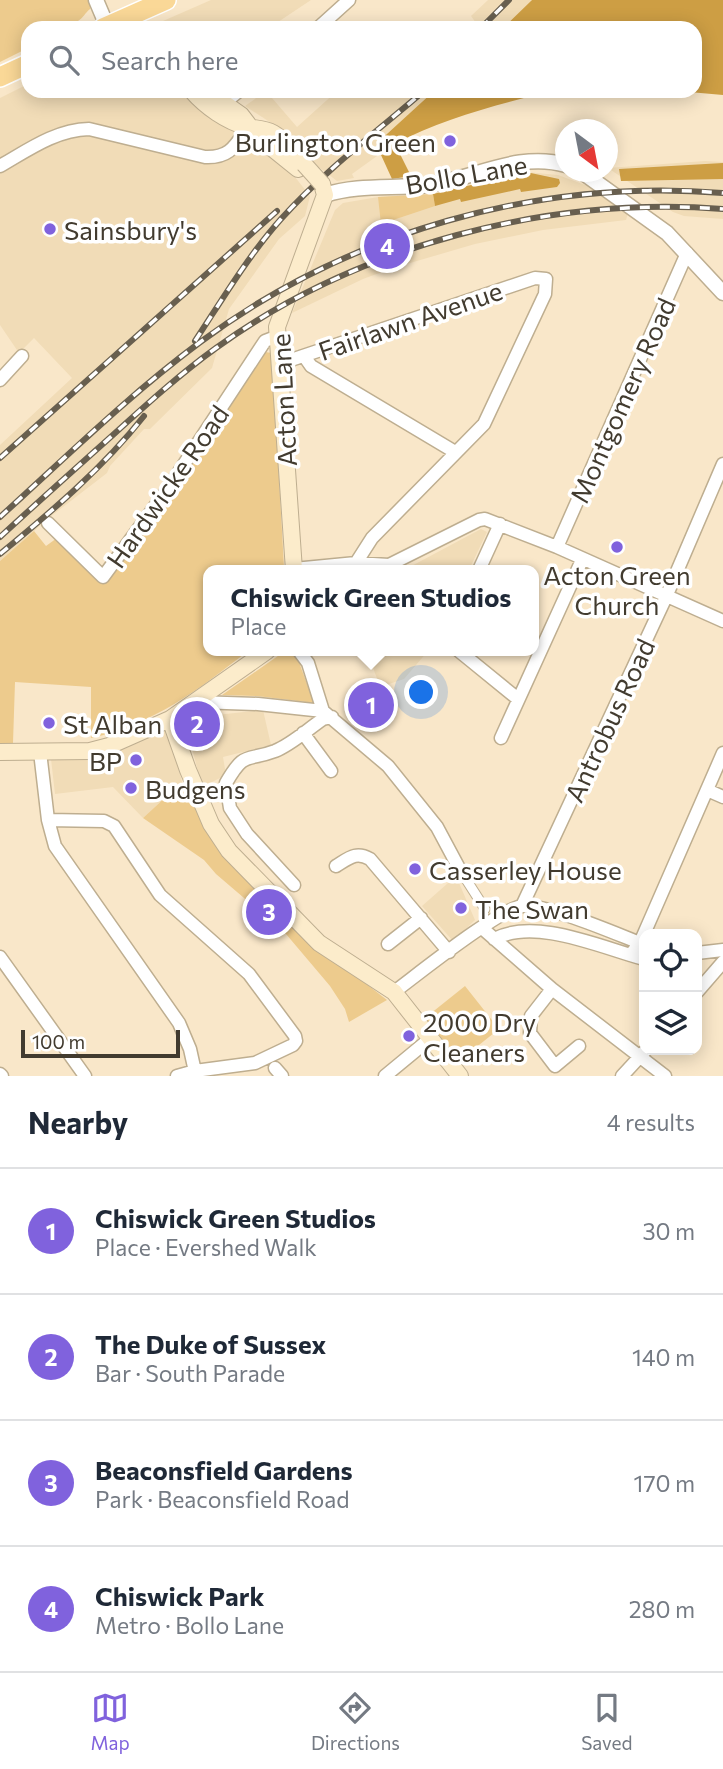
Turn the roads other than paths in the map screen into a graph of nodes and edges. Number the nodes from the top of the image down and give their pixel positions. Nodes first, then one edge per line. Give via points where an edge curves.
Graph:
1 (96, 0) edge
2 (166, 0) edge
3 (349, 0) edge
4 (109, 21) edge
5 (122, 21) edge
6 (326, 21) edge
7 (21, 67) edge
8 (0, 77) edge
9 (199, 98) edge
10 (212, 98) edge
11 (230, 98) edge
12 (224, 103) junction
13 (248, 127) junction
14 (555, 163) edge
15 (0, 166) edge
16 (596, 182) edge
17 (321, 189) junction
18 (687, 253) junction
19 (723, 293) edge
20 (278, 336) junction
21 (22, 356) dead end
22 (304, 356) junction
23 (279, 364) junction
24 (0, 380) edge
25 (455, 452) junction
26 (723, 464) edge
27 (48, 523) dead end
28 (500, 524) junction
29 (556, 547) junction
30 (582, 560) junction
31 (356, 563) junction
32 (294, 565) edge
33 (338, 565) edge
34 (481, 565) edge
35 (666, 597) junction
36 (723, 621) edge
37 (539, 653) edge
38 (260, 656) edge
39 (303, 656) edge
40 (465, 656) edge
41 (538, 656) edge
42 (518, 699) junction
43 (197, 702) junction
44 (327, 714) junction
45 (170, 719) junction
46 (303, 733) junction
47 (501, 738) dead end
48 (0, 752) edge
49 (40, 752) junction
50 (723, 753) edge
51 (331, 771) dead end
52 (707, 789) junction
53 (723, 797) edge
54 (48, 820) junction
55 (336, 866) dead end
56 (461, 871) joint
57 (294, 885) dead end
58 (522, 906) junction
59 (558, 914) junction
60 (421, 918) junction
61 (486, 919) junction
62 (646, 929) edge
63 (554, 935) junction
64 (494, 939) junction
65 (639, 943) edge
66 (388, 944) dead end
67 (639, 944) edge
68 (723, 950) edge
69 (449, 951) junction
70 (702, 952) edge
71 (630, 955) junction
72 (0, 957) edge
73 (639, 958) edge
74 (723, 962) edge
75 (702, 986) edge
76 (552, 989) junction
77 (394, 992) junction
78 (431, 1038) junction
79 (579, 1046) dead end
80 (639, 1052) edge
81 (641, 1055) edge
82 (643, 1055) edge
83 (196, 1073) edge
84 (85, 1076) edge
85 (177, 1076) edge
86 (385, 1076) edge
87 (460, 1076) edge
88 (622, 1076) edge
89 (665, 1076) edge

1 - 4 street
2 - 5 main road
3 - 6 street
7 - 8 main road
9 - 13 main road
10 - 12 main road
11 - 12 street
12 - 13 main road via 241,115
13 - 15 street via 234,147 217,158 89,129 58,134
13 - 17 main road via 301,166
14 - 17 street, Bollo Lane via 520,162 435,184
16 - 18 street
17 - 20 main road, Acton Lane
18 - 19 street
18 - 29 street, Montgomery Road
20 - 23 main road, Acton Lane
20 - 27 street, Hardwicke Road via 265,341 167,490 103,577
21 - 24 street
22 - 23 street, Fairlawn Avenue
22 - 25 street via 311,366
22 - 25 street, Fairlawn Avenue via 546,279 545,294 489,416
23 - 32 main road, Acton Lane
25 - 31 street via 372,538
26 - 35 street, Antrobus Road
28 - 29 street
28 - 31 street via 479,520 389,565
28 - 34 street
29 - 30 street
30 - 35 street
30 - 37 street
31 - 33 street
35 - 36 street
35 - 58 street, Antrobus Road
38 - 43 main road
39 - 44 street
40 - 42 street
41 - 42 street
42 - 47 street
43 - 44 street via 257,704
43 - 45 main road
44 - 46 street
44 - 56 street via 395,774 437,827
45 - 49 main road via 90,751
45 - 77 main road via 211,824 229,851 319,943
46 - 51 street
46 - 57 street via 276,750 246,757 226,783 230,808 247,834
48 - 49 main road
49 - 54 street
50 - 52 street
52 - 53 street
52 - 62 street
54 - 83 street via 55,846 180,1023
54 - 83 street via 104,821 114,826 160,895 249,974 295,1036 293,1045 256,1063
55 - 60 street via 354,855 370,859
56 - 61 street
58 - 59 street
58 - 61 street
59 - 63 street
59 - 65 street
60 - 66 street
60 - 69 street
61 - 64 street
61 - 69 street
63 - 64 street via 535,932
63 - 71 street
64 - 76 street
67 - 71 street
68 - 70 street
69 - 77 street
71 - 73 street
72 - 84 street
74 - 75 street
76 - 79 street via 531,1016 530,1033 555,1066
76 - 80 street
77 - 78 main road
78 - 86 street
78 - 87 main road
81 - 88 street
82 - 89 street
83 - 85 street

